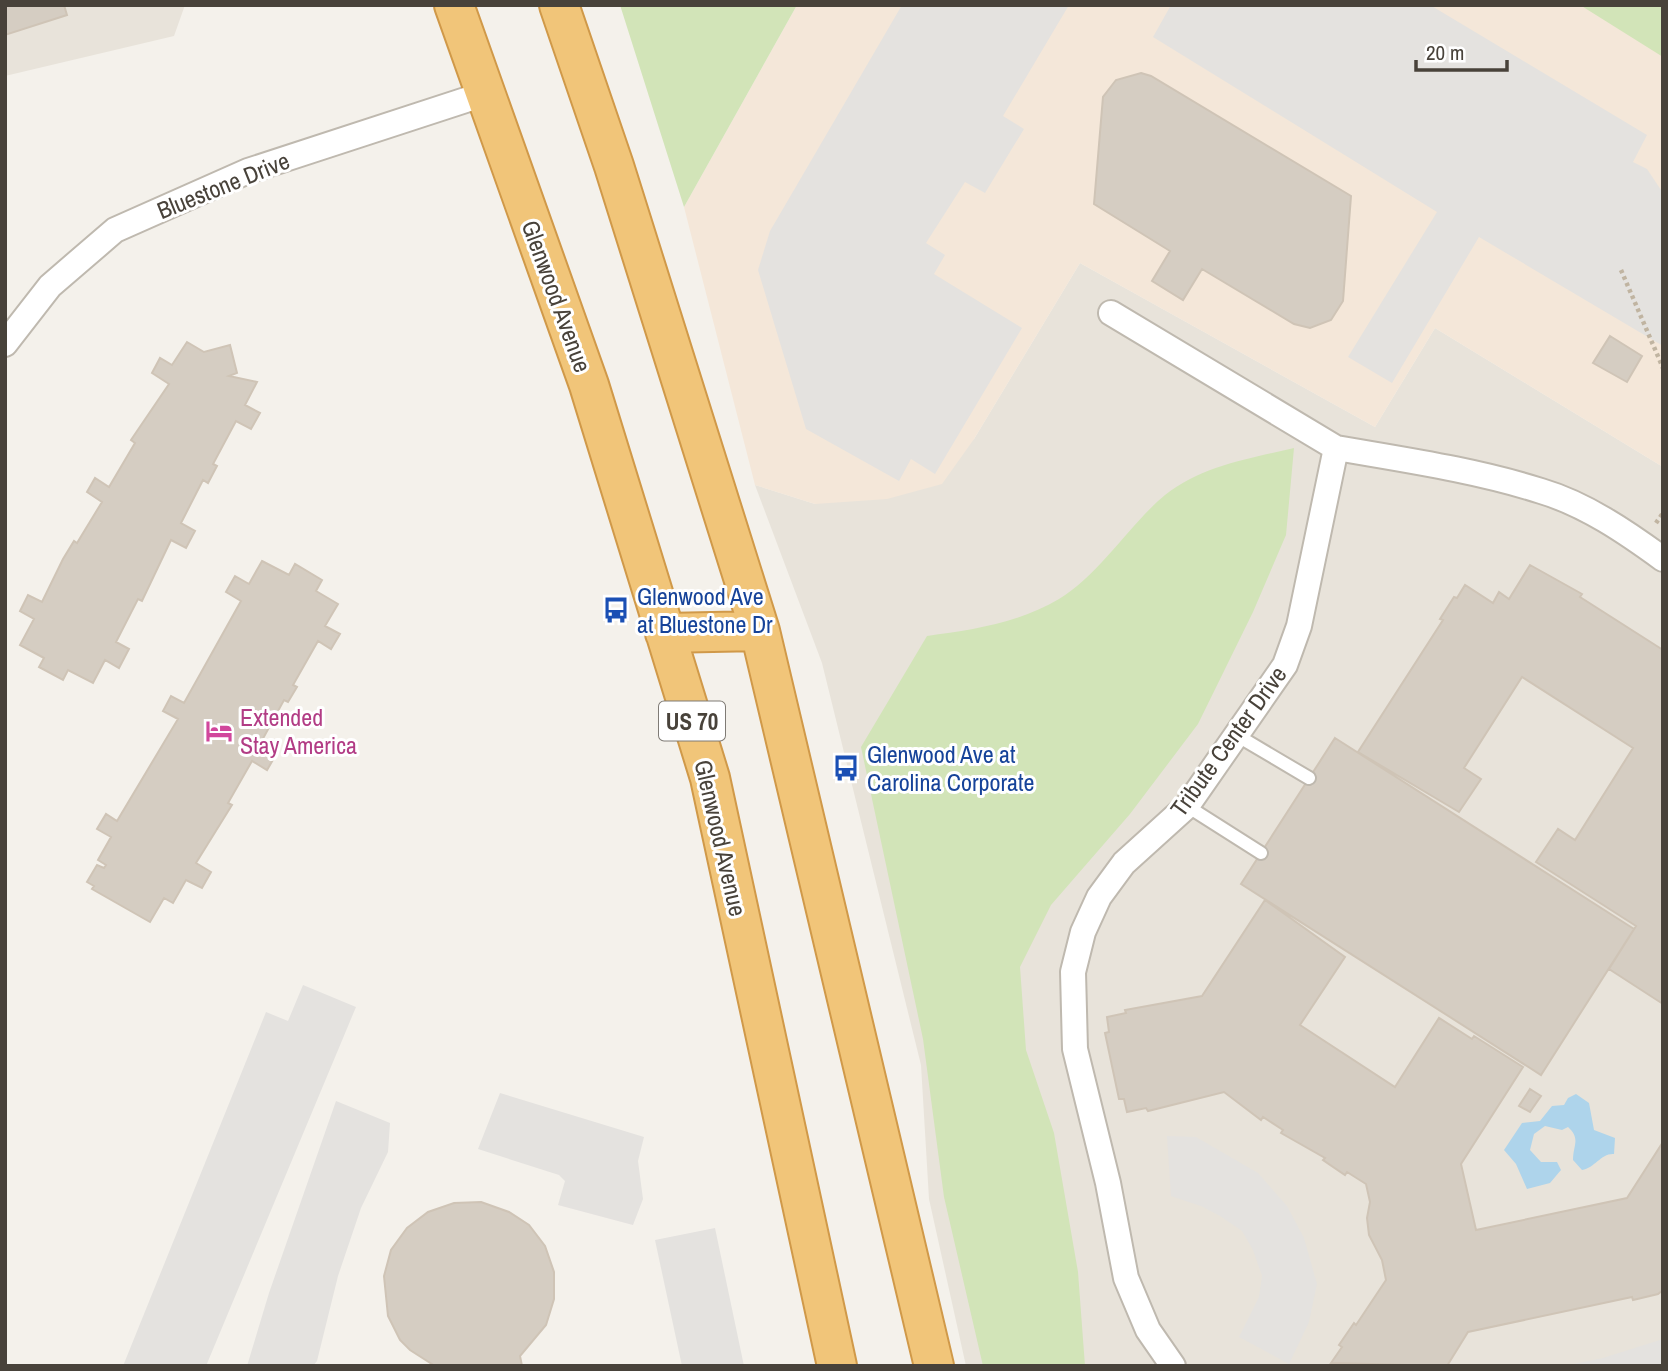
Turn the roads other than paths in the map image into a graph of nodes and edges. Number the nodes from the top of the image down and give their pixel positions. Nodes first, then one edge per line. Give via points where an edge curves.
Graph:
1 (454, 5) edge
2 (559, 5) edge
3 (484, 94) junction
4 (1111, 313) dead end
5 (5, 344) edge
6 (1336, 448) junction
7 (1663, 559) edge
8 (760, 631) junction
9 (665, 633) junction
10 (1238, 736) junction
11 (1309, 778) dead end
12 (1187, 806) junction
13 (1261, 853) dead end
14 (837, 1366) edge
15 (933, 1366) edge
16 (1173, 1366) edge

1 - 3 highway, Glenwood Avenue / US 70
2 - 8 highway
3 - 5 street, Bluestone Drive via 248,172 115,230 50,286
3 - 9 highway, Glenwood Avenue / US 70 via 589,386
4 - 6 street
6 - 7 street via 1543,491 1591,512
6 - 10 street, Tribute Center Drive via 1299,626 1285,666
8 - 9 highway
8 - 15 highway
9 - 14 highway, Glenwood Avenue / US 70 via 709,778
10 - 11 lane
10 - 12 street, Tribute Center Drive
12 - 13 lane
12 - 16 street, Tribute Center Drive via 1124,863 1099,897 1083,932 1073,972 1075,1049 1126,1278 1148,1330

